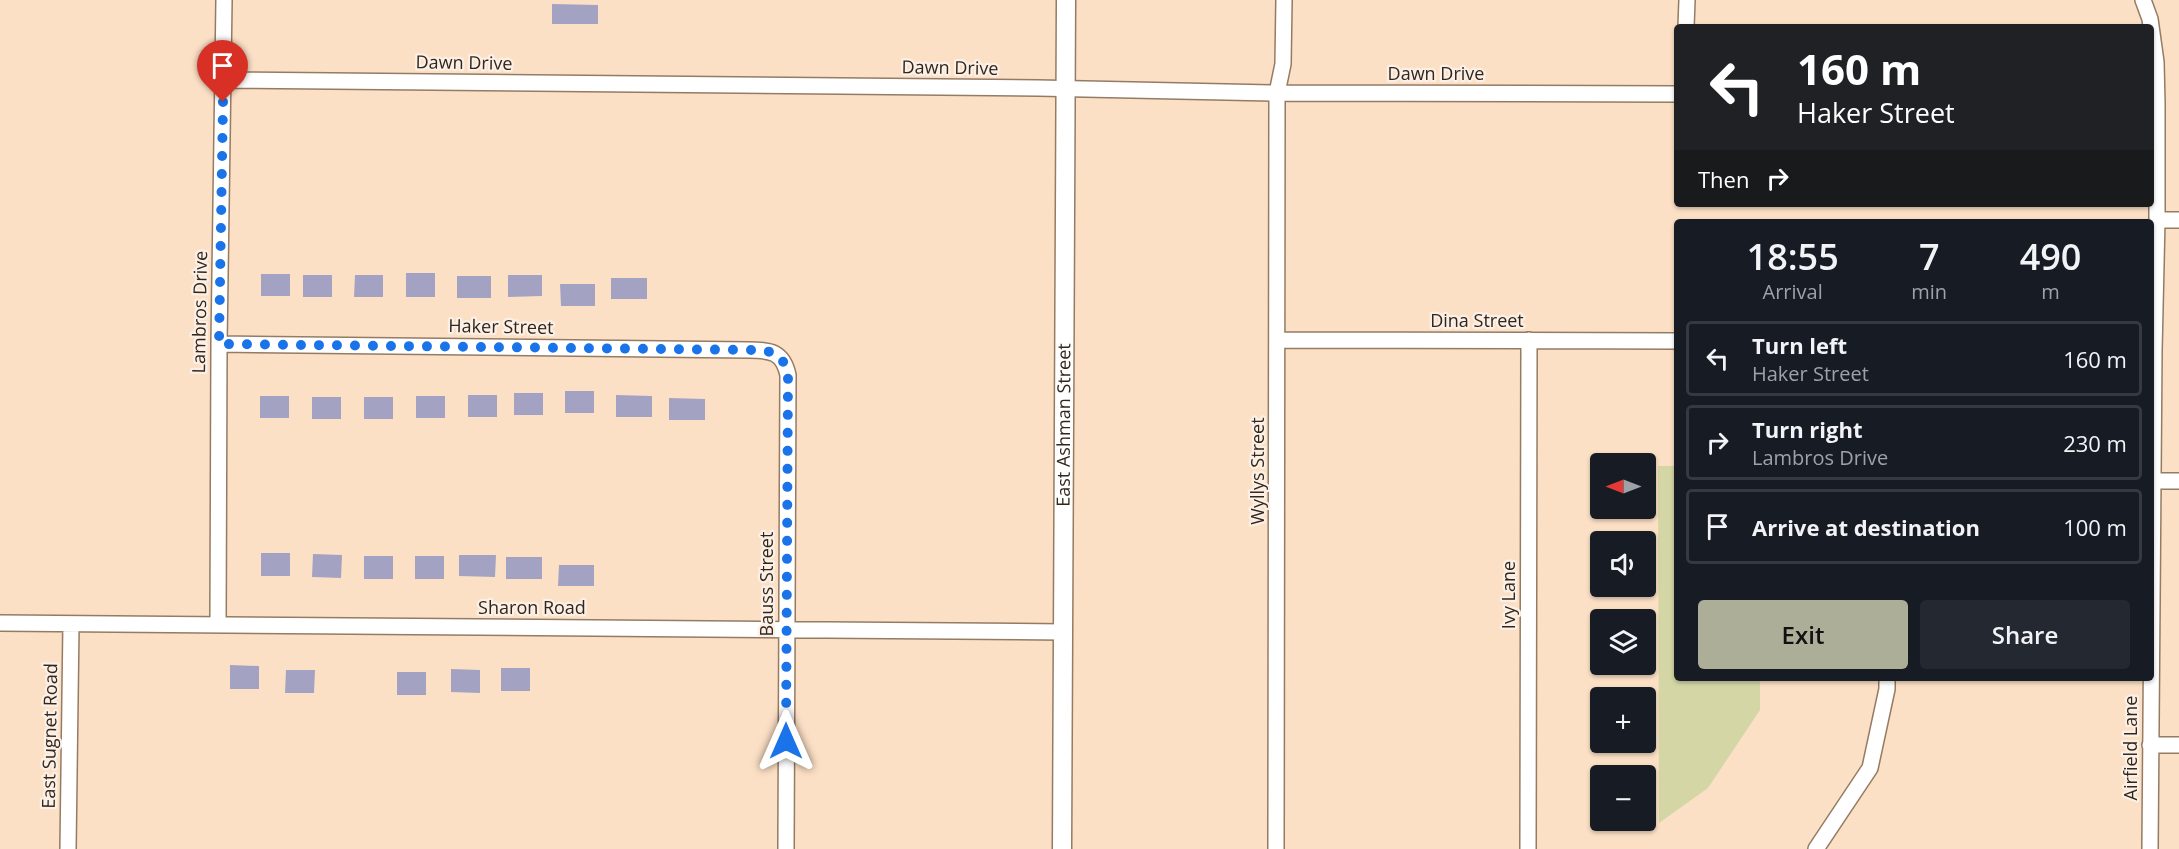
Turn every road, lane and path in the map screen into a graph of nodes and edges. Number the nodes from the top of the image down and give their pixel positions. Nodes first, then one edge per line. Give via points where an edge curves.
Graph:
1 (224, 0) edge
2 (1066, 0) edge
3 (1284, 0) edge
4 (1687, 0) edge
5 (2143, 0) edge
6 (1686, 24) edge
7 (2151, 24) edge
8 (2154, 48) edge
9 (224, 80) junction
10 (1066, 88) junction
11 (1277, 93) junction
12 (1674, 94) edge
13 (2154, 104) edge
14 (2157, 220) junction
15 (2179, 220) edge
16 (1277, 340) junction
17 (1529, 340) junction
18 (1674, 341) edge
19 (219, 344) junction
20 (781, 358) joint
21 (2154, 481) joint
22 (2179, 481) edge
23 (0, 623) edge
24 (71, 624) junction
25 (218, 626) junction
26 (786, 630) junction
27 (1064, 632) junction
28 (1887, 681) edge
29 (2151, 681) edge
30 (2150, 745) junction
31 (2179, 745) edge
32 (68, 849) edge
33 (786, 849) edge
34 (1062, 849) edge
35 (1276, 849) edge
36 (1528, 849) edge
37 (1816, 849) edge
38 (2150, 849) edge

1 - 9 street, Lambros Drive
2 - 10 street, East Ashman Street
3 - 11 street, Wyllys Street via 1283,64
4 - 6 street
5 - 7 street, Airfield Lane
8 - 13 street, Airfield Lane
9 - 10 street, Dawn Drive
9 - 19 street, Lambros Drive
10 - 11 street, Dawn Drive
10 - 27 street, East Ashman Street
11 - 12 street, Dawn Drive
11 - 16 street, Wyllys Street
13 - 14 street, Airfield Lane
14 - 15 street
14 - 21 street, Airfield Lane
16 - 17 street, Dina Street
16 - 35 street, Wyllys Street
17 - 18 street, Dina Street
17 - 36 street, Ivy Lane
19 - 20 street, Haker Street via 756,350 773,352
19 - 25 street, Lambros Drive
20 - 26 street, Bauss Street via 788,375
21 - 22 street
23 - 24 street, Sharon Road
24 - 25 street, Sharon Road
24 - 32 street, East Sugnet Road
25 - 26 street, Sharon Road
26 - 27 street, Sharon Road
26 - 33 street, Bauss Street
27 - 34 street, East Ashman Street
28 - 37 street via 1870,768
29 - 30 street, Airfield Lane
30 - 31 street
30 - 38 street, Airfield Lane

